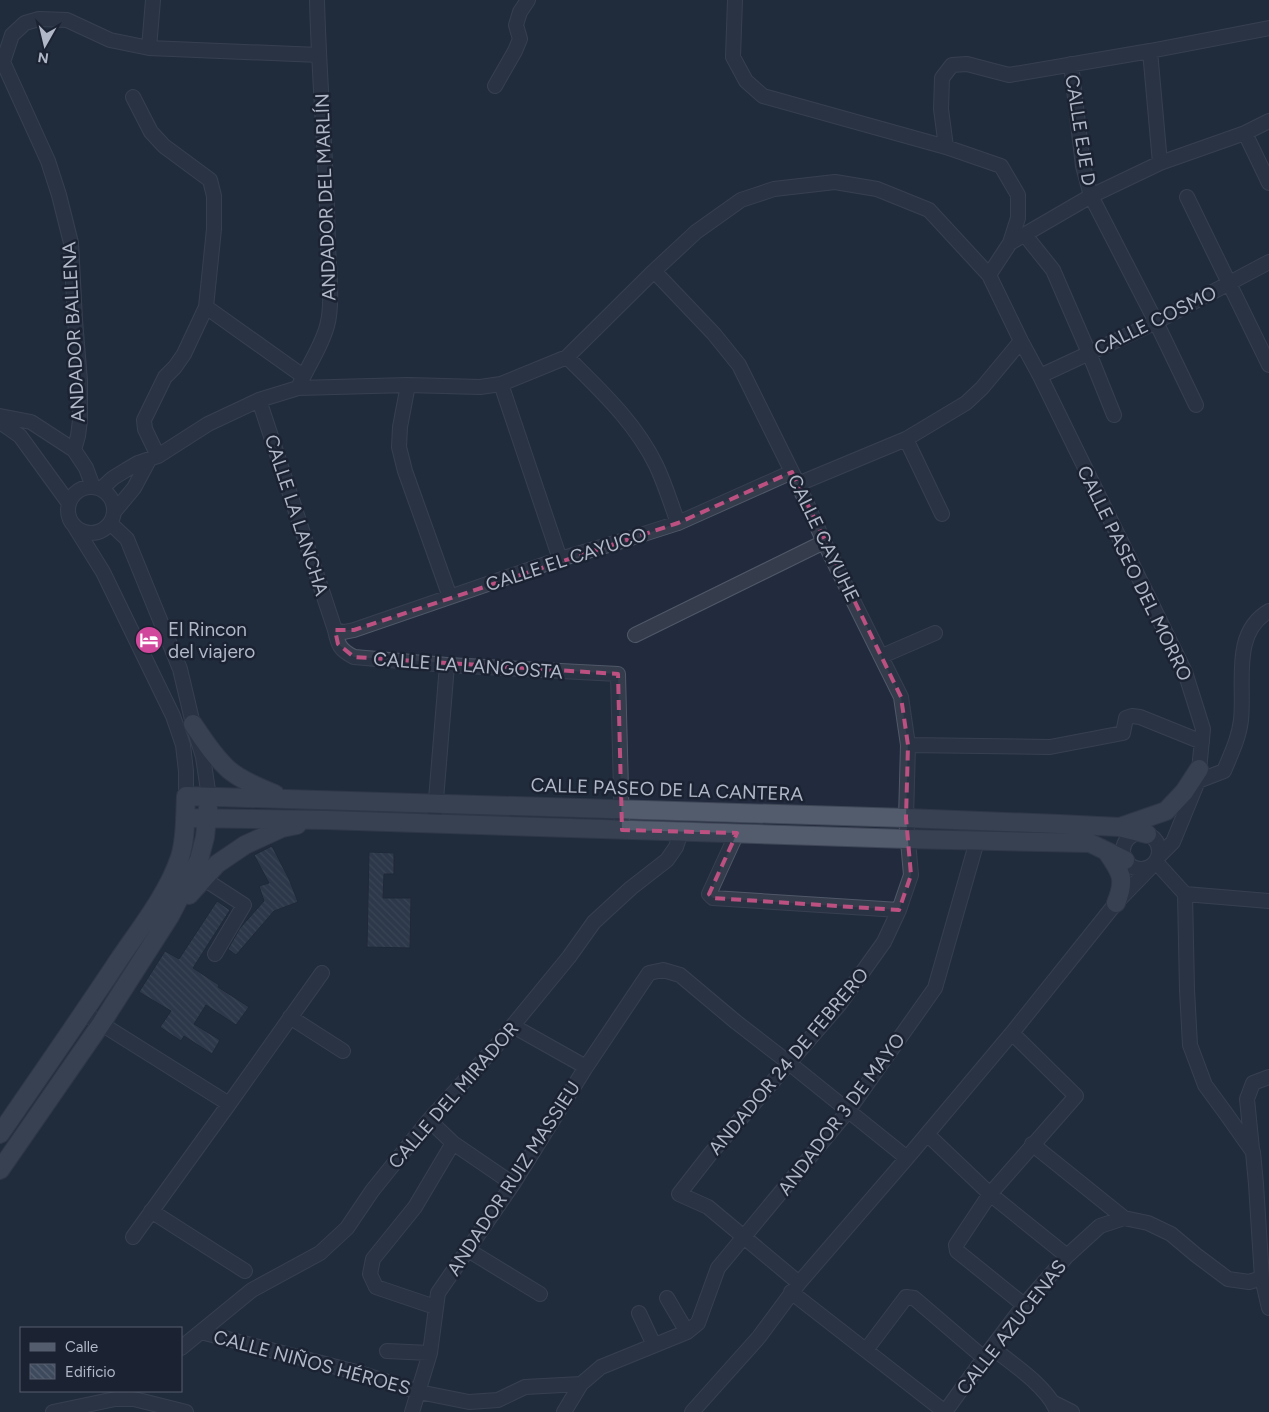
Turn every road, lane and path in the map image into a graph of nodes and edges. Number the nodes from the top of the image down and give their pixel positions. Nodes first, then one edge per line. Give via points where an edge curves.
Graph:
1 (153, 0) edge
2 (317, 0) edge
3 (528, 0) edge
4 (735, 0) edge
5 (1269, 28) edge
6 (149, 48) junction
7 (1150, 50) junction
8 (319, 55) junction
9 (2, 59) edge
10 (1071, 64) junction
11 (495, 86) dead end
12 (133, 97) dead end
13 (1269, 121) edge
14 (1245, 134) junction
15 (946, 146) junction
16 (1160, 163) junction
17 (1269, 183) edge
18 (1092, 196) junction
19 (1187, 197) dead end
20 (1025, 235) junction
21 (1010, 243) junction
22 (1269, 262) edge
23 (654, 271) junction
24 (989, 275) junction
25 (1230, 283) junction
26 (206, 307) junction
27 (1156, 322) junction
28 (1021, 341) junction
29 (1089, 353) junction
30 (567, 356) junction
31 (1269, 365) edge
32 (1040, 376) junction
33 (301, 382) junction
34 (501, 384) junction
35 (408, 385) junction
36 (259, 400) junction
37 (1196, 405) dead end
38 (1114, 415) dead end
39 (0, 416) edge
40 (0, 422) edge
41 (906, 439) junction
42 (74, 450) junction
43 (153, 458) junction
44 (795, 478) junction
45 (97, 488) junction
46 (68, 502) junction
47 (942, 514) dead end
48 (112, 517) junction
49 (678, 523) junction
50 (75, 527) junction
51 (824, 542) junction
52 (560, 559) junction
53 (450, 597) junction
54 (1269, 611) edge
55 (335, 630) junction
56 (935, 634) dead end
57 (635, 635) dead end
58 (882, 656) junction
59 (447, 666) junction
60 (193, 724) junction
61 (1202, 742) junction
62 (908, 745) junction
63 (1196, 777) junction
64 (186, 796) junction
65 (209, 797) junction
66 (287, 798) junction
67 (435, 804) junction
68 (622, 809) junction
69 (185, 818) junction
70 (208, 818) junction
71 (906, 818) junction
72 (326, 820) junction
73 (434, 824) junction
74 (1119, 827) junction
75 (622, 830) junction
76 (681, 832) junction
77 (737, 833) junction
78 (1147, 834) junction
79 (907, 839) junction
80 (977, 841) junction
81 (1107, 852) junction
82 (1125, 860) junction
83 (1155, 862) junction
84 (175, 871) junction
85 (198, 877) junction
86 (1185, 894) junction
87 (1269, 901) edge
88 (1116, 903) junction
89 (899, 910) junction
90 (215, 954) dead end
91 (322, 973) dead end
92 (84, 1013) junction
93 (290, 1018) junction
94 (101, 1024) junction
95 (513, 1026) junction
96 (1012, 1033) junction
97 (343, 1051) dead end
98 (789, 1063) junction
99 (586, 1067) junction
100 (1269, 1077) edge
101 (229, 1104) junction
102 (848, 1110) junction
103 (429, 1120) junction
104 (0, 1134) edge
105 (927, 1134) junction
106 (452, 1143) junction
107 (1032, 1144) junction
108 (1252, 1152) junction
109 (907, 1158) junction
110 (0, 1170) edge
111 (513, 1184) junction
112 (990, 1194) junction
113 (151, 1211) junction
114 (1124, 1218) junction
115 (133, 1237) dead end
116 (744, 1238) junction
117 (468, 1250) junction
118 (1067, 1256) junction
119 (245, 1271) dead end
120 (1262, 1278) junction
121 (795, 1288) junction
122 (540, 1294) dead end
123 (666, 1298) dead end
124 (1024, 1305) junction
125 (435, 1307) junction
126 (1269, 1308) edge
127 (639, 1313) dead end
128 (201, 1332) junction
129 (687, 1332) junction
130 (654, 1345) junction
131 (182, 1347) edge
132 (866, 1350) junction
133 (386, 1351) dead end
134 (430, 1353) junction
135 (988, 1353) junction
136 (581, 1384) junction
137 (419, 1392) junction
138 (158, 1397) edge
139 (135, 1406) edge
140 (1056, 1408) edge
141 (53, 1412) edge
142 (186, 1412) edge
143 (412, 1412) edge
144 (564, 1412) edge
145 (692, 1412) edge
146 (945, 1412) edge
147 (1072, 1412) edge

1 - 6 street
2 - 8 street, ANDADOR DEL MARLÍN
3 - 11 street via 516,25 520,39
4 - 15 street via 734,57 746,81 763,96
5 - 7 street
6 - 8 street
6 - 9 street, ANDADOR BALLENA via 110,40 67,20 39,19 25,23 12,35
7 - 10 street
7 - 16 street
8 - 33 street, ANDADOR DEL MARLÍN via 330,307 328,324
9 - 42 street, ANDADOR BALLENA via 48,161 71,243 80,381 80,420
10 - 15 street via 1009,75 967,64 952,65 942,78 941,109
10 - 18 street, CALLE EJE D via 1083,166
12 - 26 street via 151,132 164,146 210,180 214,196 214,229
13 - 14 street
14 - 16 street
14 - 17 street
15 - 21 street via 1001,166 1018,195 1018,218
16 - 18 street
18 - 20 street
18 - 27 street, CALLE EJE D
19 - 25 street
20 - 21 street
20 - 29 street via 1053,270
21 - 24 street
22 - 25 street, CALLE COSMO
23 - 24 street, CALLE PASEO DEL MORRO via 696,232 741,200 774,189 835,182 877,189 929,210
23 - 30 street, CALLE PASEO DEL MORRO
23 - 44 street, CALLE CAYUHE via 714,334 738,365
24 - 28 street, CALLE PASEO DEL MORRO
25 - 27 street, CALLE COSMO
25 - 31 street
26 - 33 street
26 - 43 street via 184,354 165,377 144,420
27 - 29 street, CALLE COSMO
27 - 37 street, CALLE EJE D
28 - 32 street, CALLE PASEO DEL MORRO
28 - 41 street, CALLE EL CAYUCO via 966,403
29 - 32 street, CALLE COSMO
29 - 38 street
30 - 34 street
30 - 49 street via 614,403 636,432 656,466
32 - 61 street, CALLE PASEO DEL MORRO via 1185,672 1203,729
33 - 35 street
33 - 36 street
34 - 35 street via 480,387
34 - 52 street
35 - 53 street via 399,447
36 - 43 street via 208,424
36 - 55 street, CALLE LA LANCHA
39 - 42 street via 31,422
40 - 46 street via 20,436
41 - 44 street, CALLE EL CAYUCO
41 - 47 street
42 - 45 street
43 - 45 street via 138,463
43 - 48 street
44 - 49 street, CALLE EL CAYUCO
44 - 51 street, CALLE CAYUHE
45 - 46 street via 82,488
45 - 48 street via 111,498 114,504
46 - 50 street via 68,516
48 - 50 street via 101,531 95,533
48 - 60 street via 127,539 180,669
49 - 52 street, CALLE EL CAYUCO
50 - 64 street via 103,572 173,716 183,745
51 - 57 street
51 - 58 street, CALLE CAYUHE
52 - 53 street, CALLE EL CAYUCO
53 - 55 street, CALLE EL CAYUCO via 354,630
54 - 63 street via 1254,623 1246,638 1241,720 1235,746 1224,771
55 - 59 street, CALLE LA LANGOSTA via 338,644 345,653 354,657
56 - 58 street
58 - 62 street, CALLE CAYUHE via 901,697
59 - 67 street
59 - 68 street, CALLE LA LANGOSTA via 618,674
60 - 65 street via 203,757
60 - 66 main road via 228,769 258,788
61 - 62 street via 1132,716 1126,718 1123,733 1050,747
61 - 63 street, CALLE PASEO DEL MORRO
62 - 71 street, CALLE CAYUHE
63 - 74 main road via 1166,811
63 - 83 street, CALLE PASEO DEL MORRO via 1173,842
64 - 65 main road, CALLE PASEO DE LA CANTERA
64 - 69 main road
65 - 66 main road, CALLE PASEO DE LA CANTERA
65 - 70 main road
66 - 67 main road, CALLE PASEO DE LA CANTERA
67 - 68 main road, CALLE PASEO DE LA CANTERA
67 - 73 street
68 - 71 main road, CALLE PASEO DE LA CANTERA
68 - 75 street
69 - 70 main road
69 - 84 main road via 181,854
70 - 72 main road
70 - 85 main road
71 - 74 main road, CALLE PASEO DE LA CANTERA
71 - 79 street, CALLE CAYUHE
72 - 73 main road
72 - 85 main road via 282,828 245,845
73 - 75 main road
74 - 78 main road, CALLE PASEO DE LA CANTERA
75 - 76 main road
76 - 77 main road
76 - 95 street, CALLE DEL MIRADOR via 676,848 667,860 594,922
77 - 79 main road
77 - 89 street via 709,894 713,898
78 - 82 street via 1134,834 1128,838 1123,849
78 - 83 street via 1158,845
79 - 80 main road
79 - 89 street, ANDADOR 24 DE FEBRERO via 911,875
80 - 81 main road via 1090,843
80 - 102 street, ANDADOR 3 DE MAYO via 935,988
81 - 82 main road
81 - 88 main road via 1120,871 1121,890
82 - 83 street via 1137,869 1144,869
83 - 86 street
83 - 88 street, CALLE PASEO DEL MORRO
84 - 85 street
84 - 92 main road
85 - 90 street via 244,905
85 - 94 main road
86 - 87 street
86 - 108 street via 1190,1045 1205,1086
88 - 96 street, CALLE PASEO DEL MORRO
89 - 98 street, ANDADOR 24 DE FEBRERO via 884,942 840,1005
91 - 93 street
92 - 94 street
92 - 104 main road
93 - 97 street
93 - 101 street
94 - 101 street
94 - 110 main road
95 - 99 street
95 - 103 street, CALLE DEL MIRADOR
96 - 105 street, CALLE PASEO DEL MORRO
96 - 107 street via 1076,1096
98 - 99 street, ANDADOR RUIZ MASSIEU via 680,975 663,970 650,973
98 - 102 street
98 - 116 street, ANDADOR 24 DE FEBRERO via 680,1194 708,1207
99 - 111 street, ANDADOR RUIZ MASSIEU
100 - 108 street via 1254,1083 1247,1100
101 - 113 street
102 - 109 street
102 - 116 street, ANDADOR 3 DE MAYO
103 - 106 street
103 - 128 street, CALLE DEL MIRADOR via 347,1228 320,1254 252,1290
105 - 109 street, CALLE PASEO DEL MORRO
105 - 112 street
106 - 111 street
106 - 125 street via 415,1207 373,1260 370,1274 376,1287
107 - 112 street
107 - 114 street
108 - 120 street
109 - 121 street, CALLE PASEO DEL MORRO
111 - 117 street, ANDADOR RUIZ MASSIEU
112 - 118 street
112 - 124 street via 956,1245 957,1251
113 - 115 street
113 - 119 street
114 - 118 street, CALLE AZUCENAS via 1100,1226
114 - 120 street via 1148,1223 1171,1234 1228,1279 1249,1282
116 - 121 street
116 - 129 street, ANDADOR 3 DE MAYO via 718,1268 698,1323
117 - 122 street
117 - 125 street, ANDADOR RUIZ MASSIEU via 438,1293
118 - 124 street, CALLE AZUCENAS
120 - 126 street
121 - 132 street
121 - 145 street, CALLE PASEO DEL MORRO via 759,1337
123 - 129 street
124 - 135 street, CALLE AZUCENAS
125 - 134 street, ANDADOR RUIZ MASSIEU
127 - 130 street
128 - 131 street, CALLE NIÑOS HÉROES
128 - 137 street, CALLE NIÑOS HÉROES via 360,1373
129 - 130 street
130 - 136 street via 601,1367
132 - 135 street via 906,1297 914,1298
132 - 146 street
133 - 134 street
134 - 137 street, ANDADOR RUIZ MASSIEU
135 - 140 street via 1028,1375
135 - 146 street, CALLE AZUCENAS
136 - 137 street, CALLE NIÑOS HÉROES via 526,1387 498,1400 469,1402
136 - 144 street
137 - 143 street, ANDADOR RUIZ MASSIEU
138 - 139 street
138 - 142 street
139 - 141 street via 115,1399
140 - 147 street

